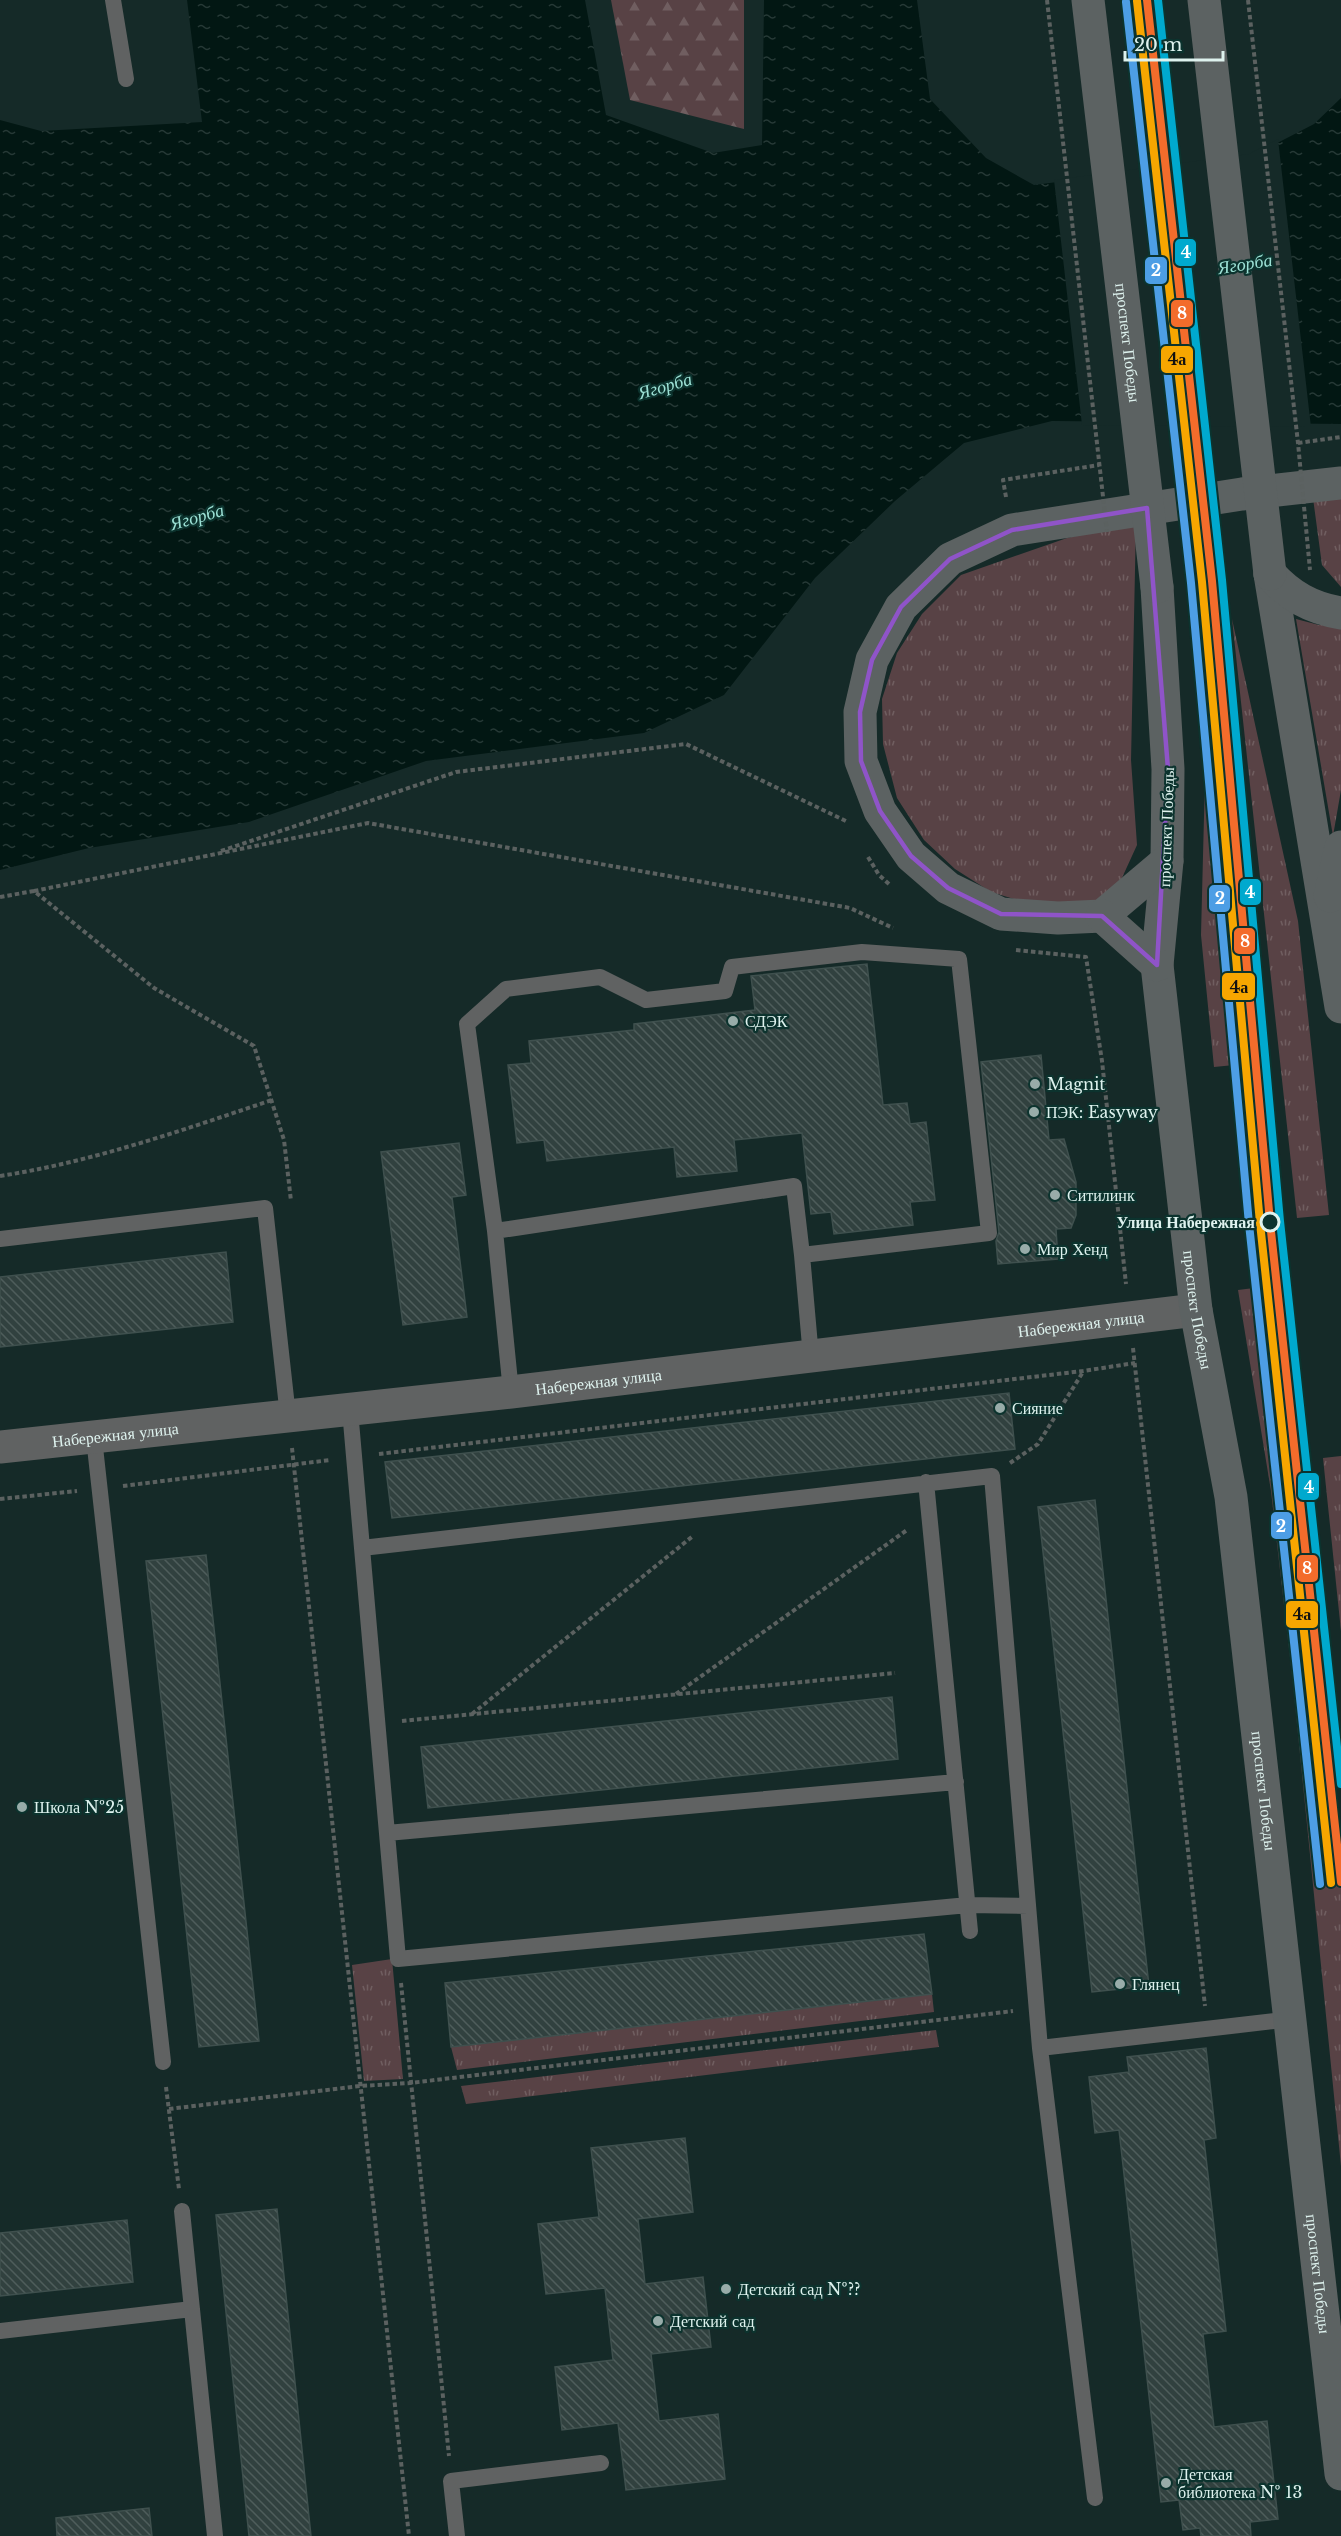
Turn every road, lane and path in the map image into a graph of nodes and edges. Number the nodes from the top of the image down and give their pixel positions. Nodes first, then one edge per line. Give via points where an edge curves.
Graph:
1 (113, 0) edge
2 (1047, 0) edge
3 (1088, 0) edge
4 (1204, 0) edge
5 (1248, 0) edge
6 (126, 79) dead end
7 (1341, 437) edge
8 (1298, 443) junction
9 (1306, 461) dead end
10 (1295, 462) dead end
11 (1100, 465) junction
12 (1341, 483) edge
13 (1110, 487) dead end
14 (1098, 489) dead end
15 (1006, 501) dead end
16 (1107, 532) dead end
17 (1310, 570) dead end
18 (1270, 574) junction
19 (1341, 613) edge
20 (846, 812) dead end
21 (849, 822) junction
22 (854, 831) dead end
23 (1341, 847) edge
24 (864, 849) dead end
25 (206, 856) junction
26 (1167, 861) junction
27 (896, 890) dead end
28 (34, 891) junction
29 (0, 897) edge
30 (1326, 913) junction
31 (1102, 916) junction
32 (900, 931) dead end
33 (1012, 949) dead end
34 (1157, 965) junction
35 (1341, 1007) edge
36 (272, 1100) junction
37 (0, 1176) edge
38 (292, 1211) dead end
39 (495, 1231) junction
40 (0, 1239) edge
41 (802, 1254) junction
42 (1196, 1310) junction
43 (1130, 1318) junction
44 (811, 1357) junction
45 (1135, 1363) junction
46 (1083, 1371) junction
47 (511, 1392) junction
48 (350, 1410) junction
49 (288, 1416) junction
50 (94, 1438) junction
51 (0, 1447) edge
52 (354, 1457) junction
53 (294, 1465) junction
54 (992, 1476) junction
55 (926, 1482) junction
56 (100, 1489) junction
57 (0, 1499) edge
58 (732, 1505) junction
59 (929, 1515) junction
60 (362, 1548) junction
61 (895, 1673) dead end
62 (675, 1695) junction
63 (471, 1714) junction
64 (377, 1723) junction
65 (956, 1782) junction
66 (387, 1833) junction
67 (968, 1905) junction
68 (1028, 1906) junction
69 (970, 1931) dead end
70 (398, 1959) junction
71 (1037, 2008) junction
72 (1292, 2019) junction
73 (1208, 2029) junction
74 (1040, 2048) junction
75 (163, 2062) joint
76 (410, 2083) junction
77 (360, 2086) junction
78 (169, 2109) junction
79 (182, 2211) joint
80 (192, 2310) junction
81 (0, 2331) edge
82 (601, 2463) dead end
83 (1341, 2474) edge
84 (451, 2481) junction
85 (1095, 2498) dead end
86 (215, 2536) edge
87 (409, 2536) edge
88 (457, 2536) edge

1 - 6 lane
2 - 11 path, bridge
3 - 26 main road, проспект Победы, bridge via 1156,587 1168,769
4 - 18 main road, bridge
5 - 8 path, bridge
7 - 8 path
8 - 17 path, bridge
9 - 10 path
11 - 15 path via 1003,480
11 - 16 path, bridge
12 - 31 main road via 1242,494 1012,530 950,560 901,607 872,660 860,712 861,761 880,811 910,856 948,888 1001,914
13 - 14 path
18 - 19 main road via 1300,601
18 - 30 main road
20 - 21 path
21 - 22 path
21 - 25 path via 686,744 456,772
23 - 30 main road
24 - 27 path via 879,875
25 - 28 path
25 - 32 path via 368,823 850,908
26 - 31 main road
26 - 34 main road, проспект Победы
28 - 29 path
28 - 36 path via 154,988 254,1046
30 - 35 main road
31 - 34 main road
33 - 43 path via 1086,957 1102,1061
34 - 42 main road, проспект Победы
36 - 37 path via 44,1169
36 - 38 path via 284,1140
39 - 41 lane via 794,1186
39 - 41 lane via 467,1024 506,989 600,976 646,1000 725,991 732,967 862,952 959,959 989,1233
39 - 47 lane
40 - 49 lane via 266,1208
41 - 44 lane
42 - 43 street, Набережная улица
42 - 72 main road, проспект Победы via 1231,1497
43 - 44 street, Набережная улица
43 - 45 path
44 - 47 street, Набережная улица
45 - 46 path
45 - 73 path
46 - 52 path
46 - 54 path via 1038,1444
47 - 48 street, Набережная улица
48 - 49 street, Набережная улица
48 - 52 lane
49 - 50 street, Набережная улица
49 - 53 path
50 - 51 street, Набережная улица
50 - 56 lane
52 - 53 path
52 - 60 lane
53 - 56 path
53 - 77 path
54 - 55 lane
54 - 68 lane
55 - 58 lane
55 - 59 lane
56 - 57 path
56 - 75 lane
58 - 60 lane
58 - 63 path
59 - 62 path
59 - 65 lane
60 - 64 lane
61 - 62 path
62 - 63 path
63 - 64 path
64 - 66 lane
65 - 66 lane
65 - 67 lane
66 - 70 lane
67 - 68 lane
67 - 69 lane
67 - 70 lane
68 - 71 lane
70 - 76 path
71 - 74 lane
71 - 76 path
72 - 73 lane
72 - 83 main road, проспект Победы
73 - 74 lane
74 - 85 lane
75 - 78 path
76 - 77 path
76 - 84 path
77 - 78 path
77 - 87 path
78 - 79 path
79 - 80 lane
80 - 81 lane
80 - 86 lane
82 - 84 lane
84 - 88 lane

